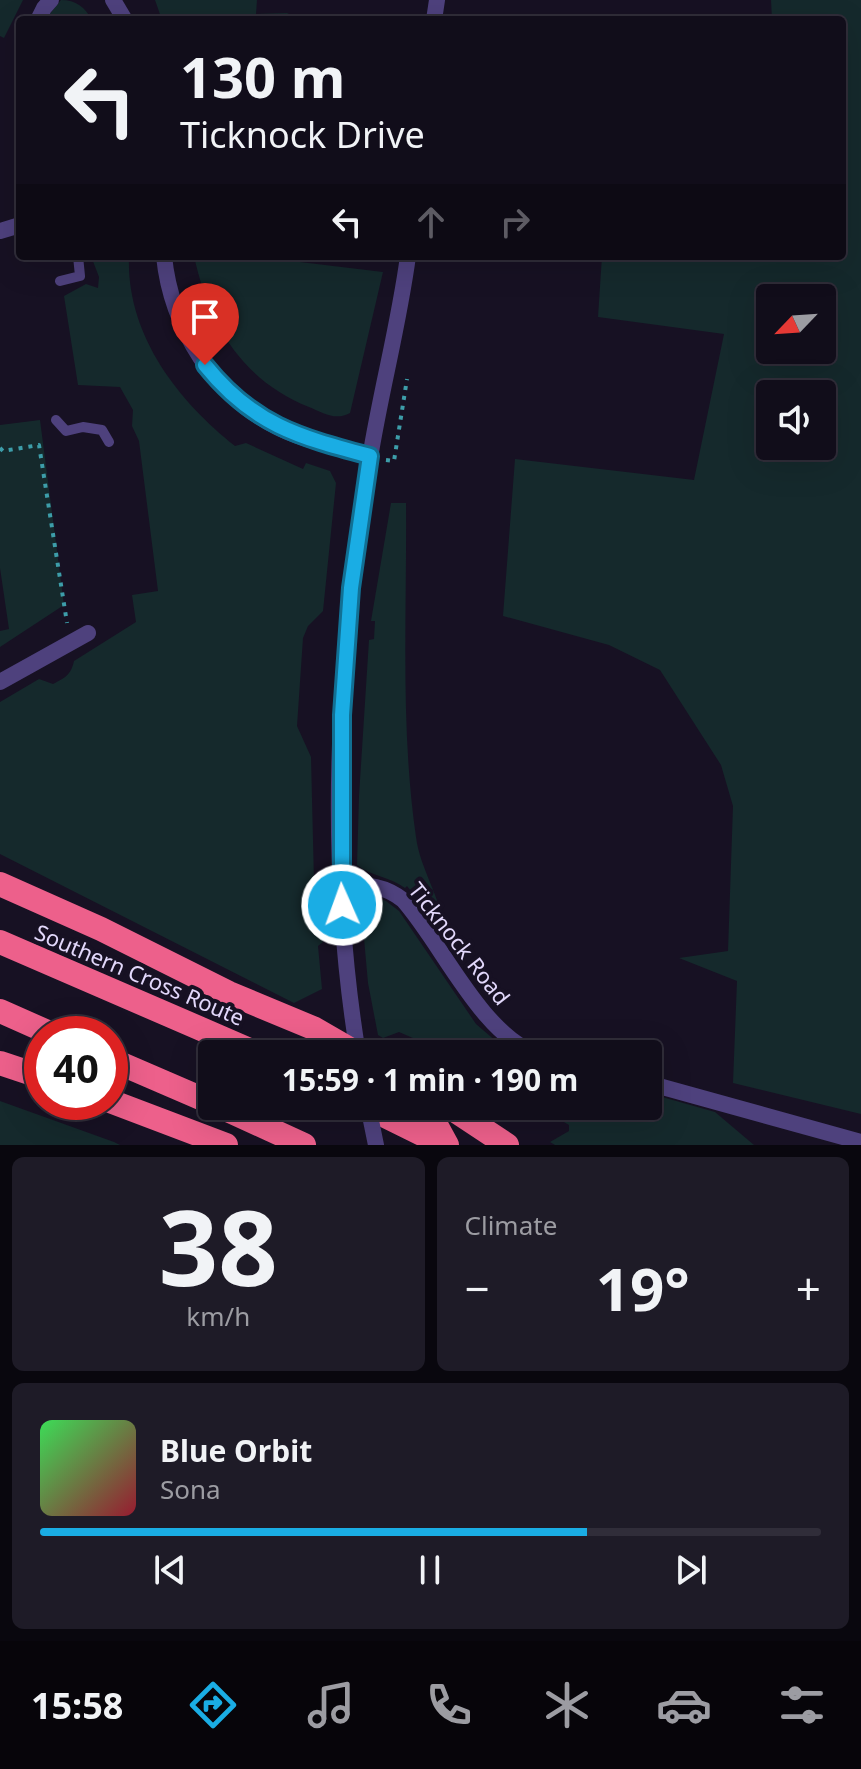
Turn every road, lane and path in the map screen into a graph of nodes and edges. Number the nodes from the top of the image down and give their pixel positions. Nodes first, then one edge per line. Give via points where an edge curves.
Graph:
1 (78, 260) edge
2 (165, 260) edge
3 (407, 260) edge
4 (60, 281) dead end
5 (56, 420) dead end
6 (109, 442) dead end
7 (0, 448) edge
8 (370, 456) junction
9 (80, 637) joint
10 (0, 682) edge
11 (0, 884) edge
12 (340, 884) junction
13 (0, 942) edge
14 (229, 993) junction
15 (0, 1011) edge
16 (24, 1022) edge
17 (227, 1040) edge
18 (305, 1040) edge
19 (334, 1040) edge
20 (356, 1040) edge
21 (516, 1040) edge
22 (0, 1063) edge
23 (128, 1067) edge
24 (24, 1071) edge
25 (662, 1087) edge
26 (198, 1097) edge
27 (128, 1108) edge
28 (250, 1120) edge
29 (370, 1120) edge
30 (395, 1120) edge
31 (431, 1120) edge
32 (469, 1120) edge
33 (861, 1142) edge
34 (226, 1145) edge
35 (304, 1145) edge
36 (376, 1145) edge
37 (446, 1145) edge
38 (507, 1145) edge

1 - 4 lane via 80,276
2 - 8 street via 178,314 218,382 280,428
3 - 8 street
5 - 6 lane via 66,431 102,430
7 - 9 path via 39,445 63,611
8 - 12 street via 351,588 342,715
9 - 10 street
11 - 14 highway
12 - 20 street
12 - 21 street, Ticknock Road via 376,886 403,900 481,1009
13 - 17 highway, Southern Cross Route
14 - 18 highway
14 - 19 highway
15 - 16 highway
22 - 24 highway
23 - 26 highway
25 - 33 street
27 - 34 highway
28 - 35 highway
29 - 36 street, bridge
30 - 37 highway
31 - 37 highway
32 - 38 highway

